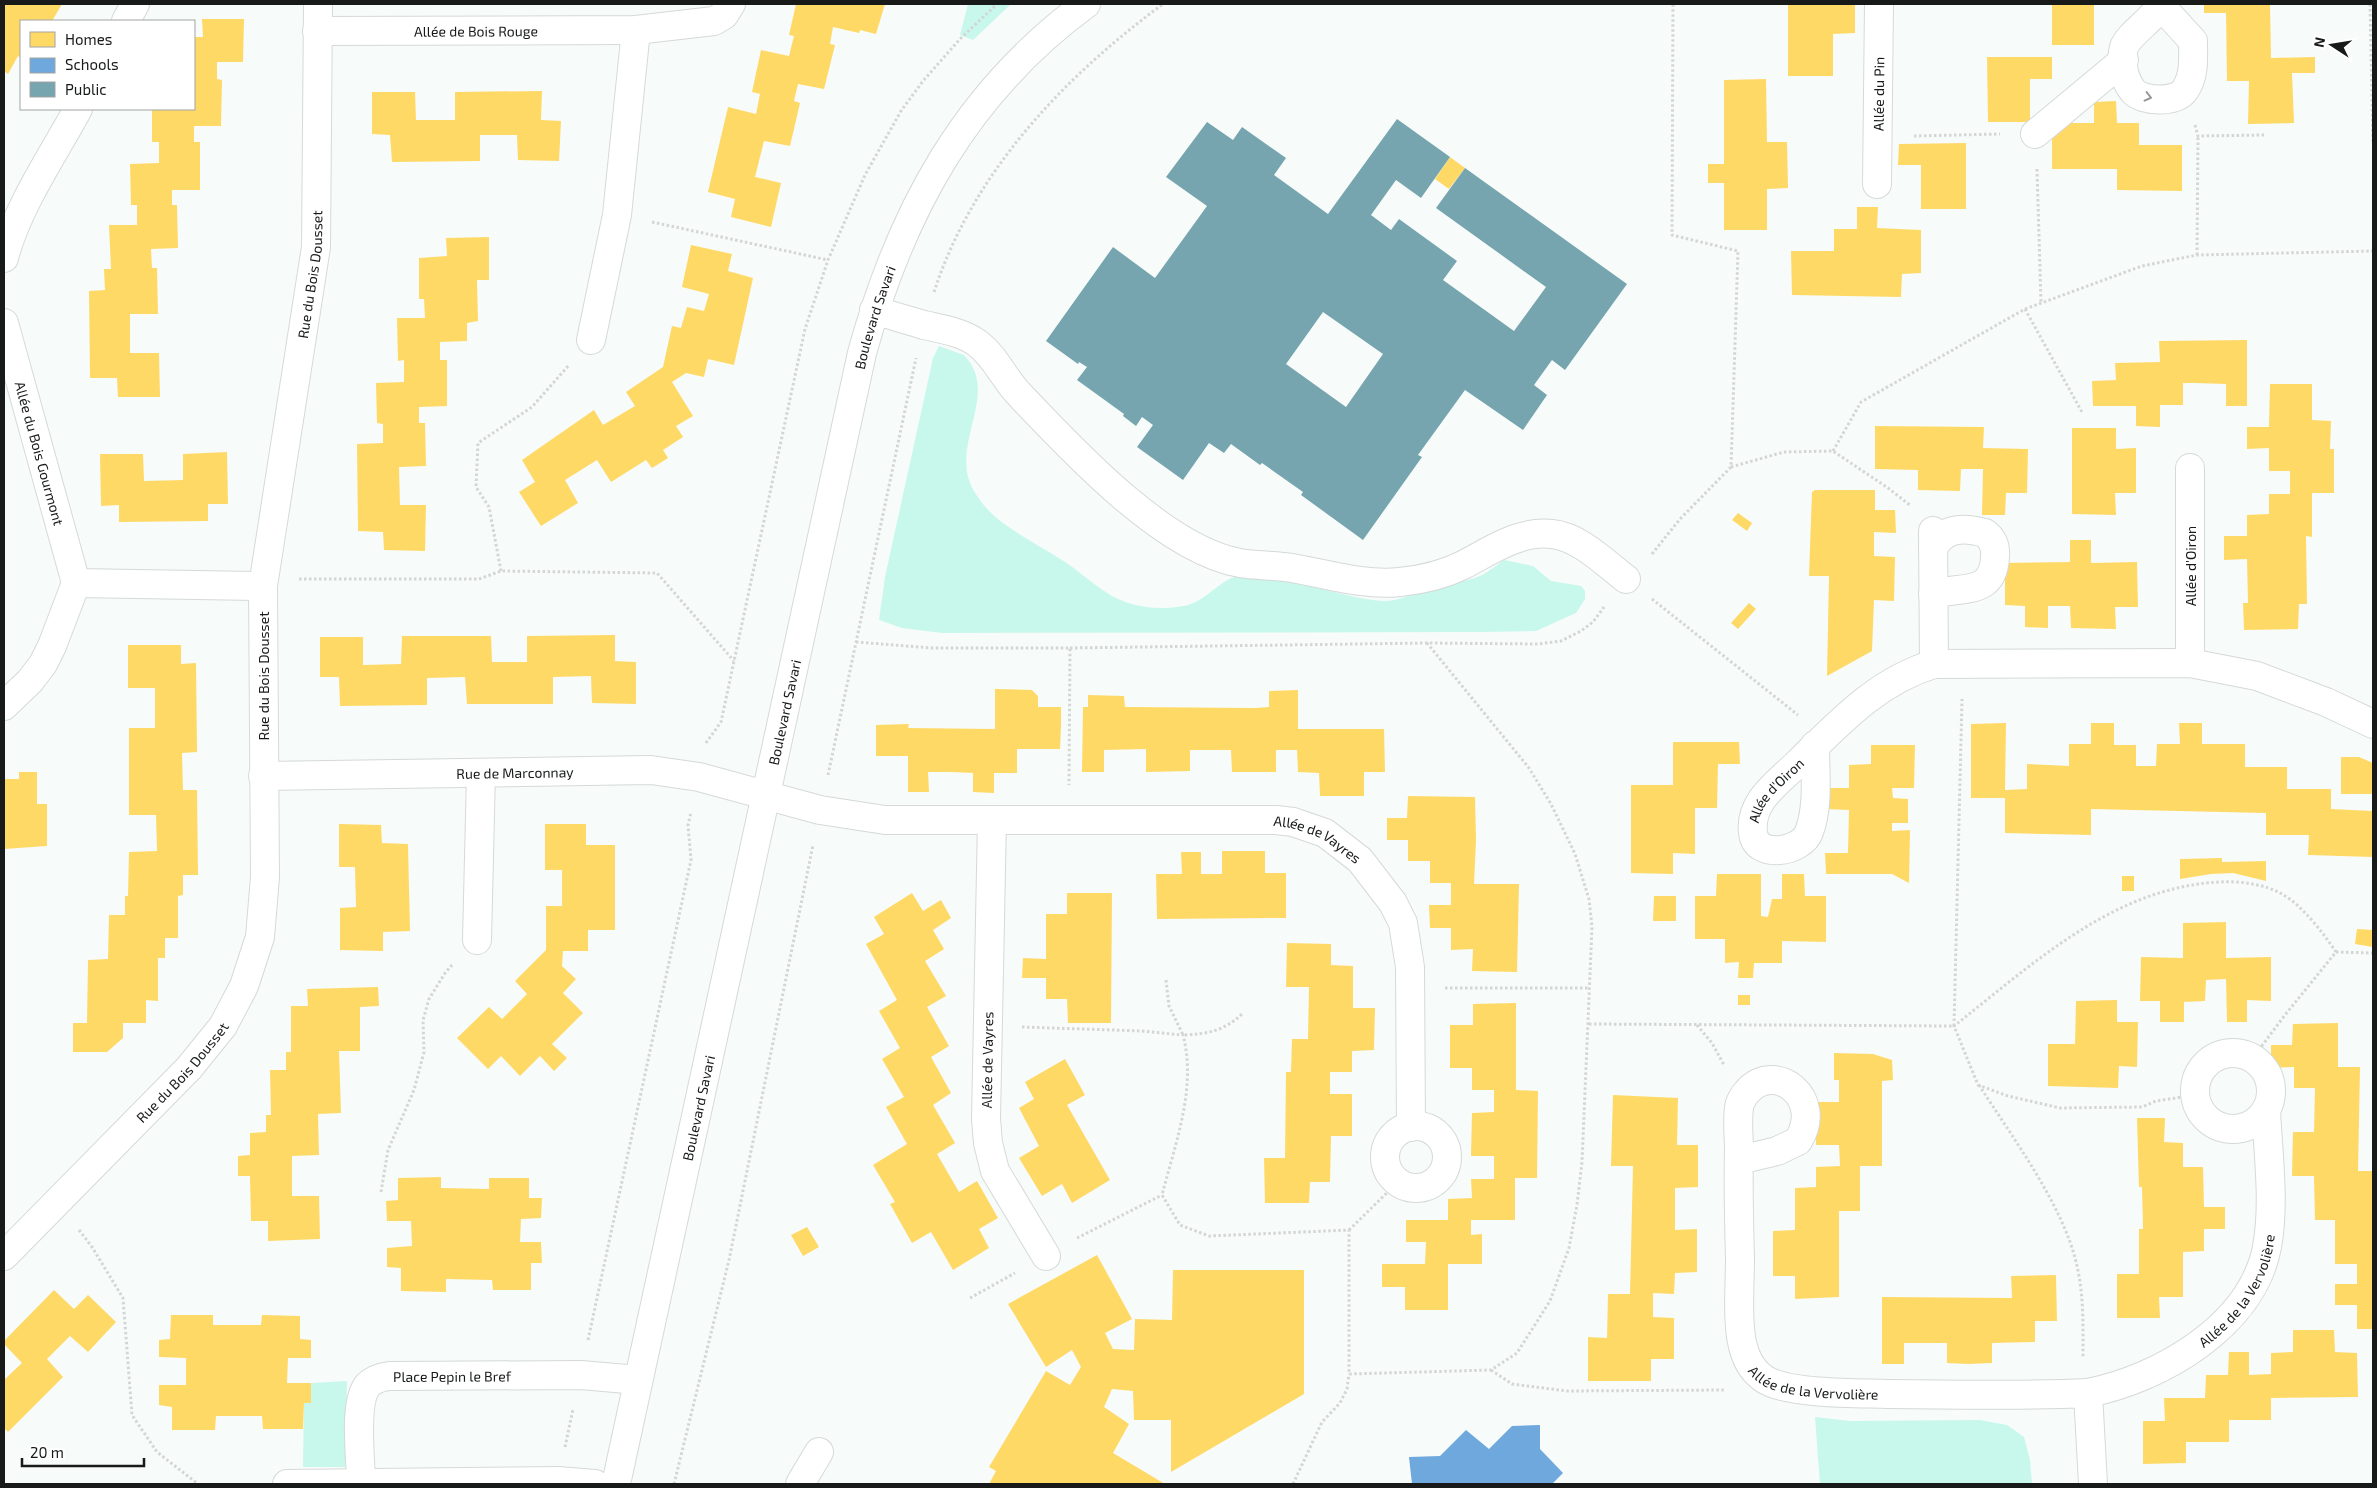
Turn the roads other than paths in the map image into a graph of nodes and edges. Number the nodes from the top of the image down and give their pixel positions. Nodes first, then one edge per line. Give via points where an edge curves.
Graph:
1 (135, 4) edge
2 (318, 4) edge
3 (731, 4) edge
4 (1086, 4) edge
5 (1879, 4) edge
6 (2161, 5) edge
7 (127, 20) edge
8 (636, 30) junction
9 (317, 32) junction
10 (2124, 60) junction
11 (77, 110) edge
12 (2035, 134) road end
13 (1878, 184) dead end
14 (4, 258) edge
15 (874, 310) junction
16 (4, 323) edge
17 (591, 340) road end
18 (2190, 468) dead end
19 (1933, 520) road end
20 (1933, 549) junction
21 (1626, 579) road end
22 (76, 583) junction
23 (264, 583) junction
24 (1934, 594) junction
25 (1934, 664) junction
26 (2190, 664) junction
27 (4, 706) edge
28 (2373, 724) edge
29 (1820, 740) road end
30 (481, 772) junction
31 (263, 776) junction
32 (766, 795) junction
33 (992, 820) junction
34 (477, 940) road end
35 (2266, 1110) junction
36 (1411, 1127) junction
37 (1738, 1160) junction
38 (4, 1256) edge
39 (1046, 1256) dead end
40 (638, 1380) junction
41 (2088, 1393) junction
42 (819, 1452) dead end
43 (361, 1483) junction
44 (287, 1484) edge
45 (595, 1484) edge
46 (616, 1484) edge
47 (800, 1484) edge
48 (2093, 1484) edge

1 - 7 street
2 - 9 street, Rue du Bois Dousset
3 - 8 street, Allée de Bois Rouge via 714,21
4 - 15 street, Boulevard Savari via 1057,25 1016,64 970,116 911,216
5 - 13 street, Allée du Pin
6 - 10 street via 2124,47
10 -> 6 street via 2123,74 2134,92 2150,99 2170,99 2185,91 2193,72 2193,41
8 - 9 street, Allée de Bois Rouge
8 - 17 street via 617,215
9 - 23 street, Rue du Bois Dousset via 316,247
10 - 12 street
11 - 14 street via 27,202
15 - 21 street via 964,336 990,353 1012,386 1035,411 1129,503 1214,555 1240,563 1389,583 1462,566 1498,546 1527,536 1553,534 1573,541
15 - 32 street, Boulevard Savari
16 - 22 street, Allée du Bois Gourmont
18 - 26 street, Allée d'Oiron
19 - 20 street
20 - 24 street
20 - 24 street via 1945,532 1963,529 1985,533 1996,551 1989,580 1975,588
22 - 23 street
22 - 27 street via 43,664
23 - 31 street, Rue du Bois Dousset
24 - 25 street
25 - 26 street
25 - 29 street via 1878,691 1849,712
26 - 28 street via 2257,676
30 - 31 street, Rue de Marconnay
30 - 32 street, Rue de Marconnay via 651,770
30 - 34 street
31 - 38 street, Rue du Bois Dousset via 265,877 260,937 235,1007 189,1068
32 - 33 street, Allée de Vayres via 820,810 885,820
32 - 40 street, Boulevard Savari
33 - 36 street, Allée de Vayres via 1276,820 1293,822 1324,833 1360,860 1394,902 1404,931 1410,987
33 - 39 street, Allée de Vayres via 988,1143 995,1171
35 - 35 street, Allée de la Vervolière via 2271,1098 2271,1085 2266,1072 2252,1059 2234,1053 2220,1055 2200,1071 2195,1095 2204,1117 2213,1124 2225,1129 2248,1127
35 - 41 street, Allée de la Vervolière via 2270,1192 2268,1240 2258,1271 2242,1301 2206,1338 2178,1358 2127,1384
36 - 36 street via 1422,1126 1432,1130 1439,1136 1447,1154 1442,1174 1426,1187 1416,1188 1398,1182 1390,1174 1385,1155 1393,1136
37 - 37 street, Allée de la Vervolière via 1739,1106 1747,1092 1753,1086 1772,1081 1795,1089 1805,1103 1803,1134 1792,1145
37 - 41 street, Allée de la Vervolière via 1742,1344 1753,1368 1769,1382 1792,1388 1849,1393
40 - 43 street, Place Pepin le Bref via 581,1375 390,1376 376,1379 366,1387 362,1399
40 - 46 street, Boulevard Savari
41 - 48 street
42 - 47 street
43 - 44 street
43 - 45 street via 558,1481

